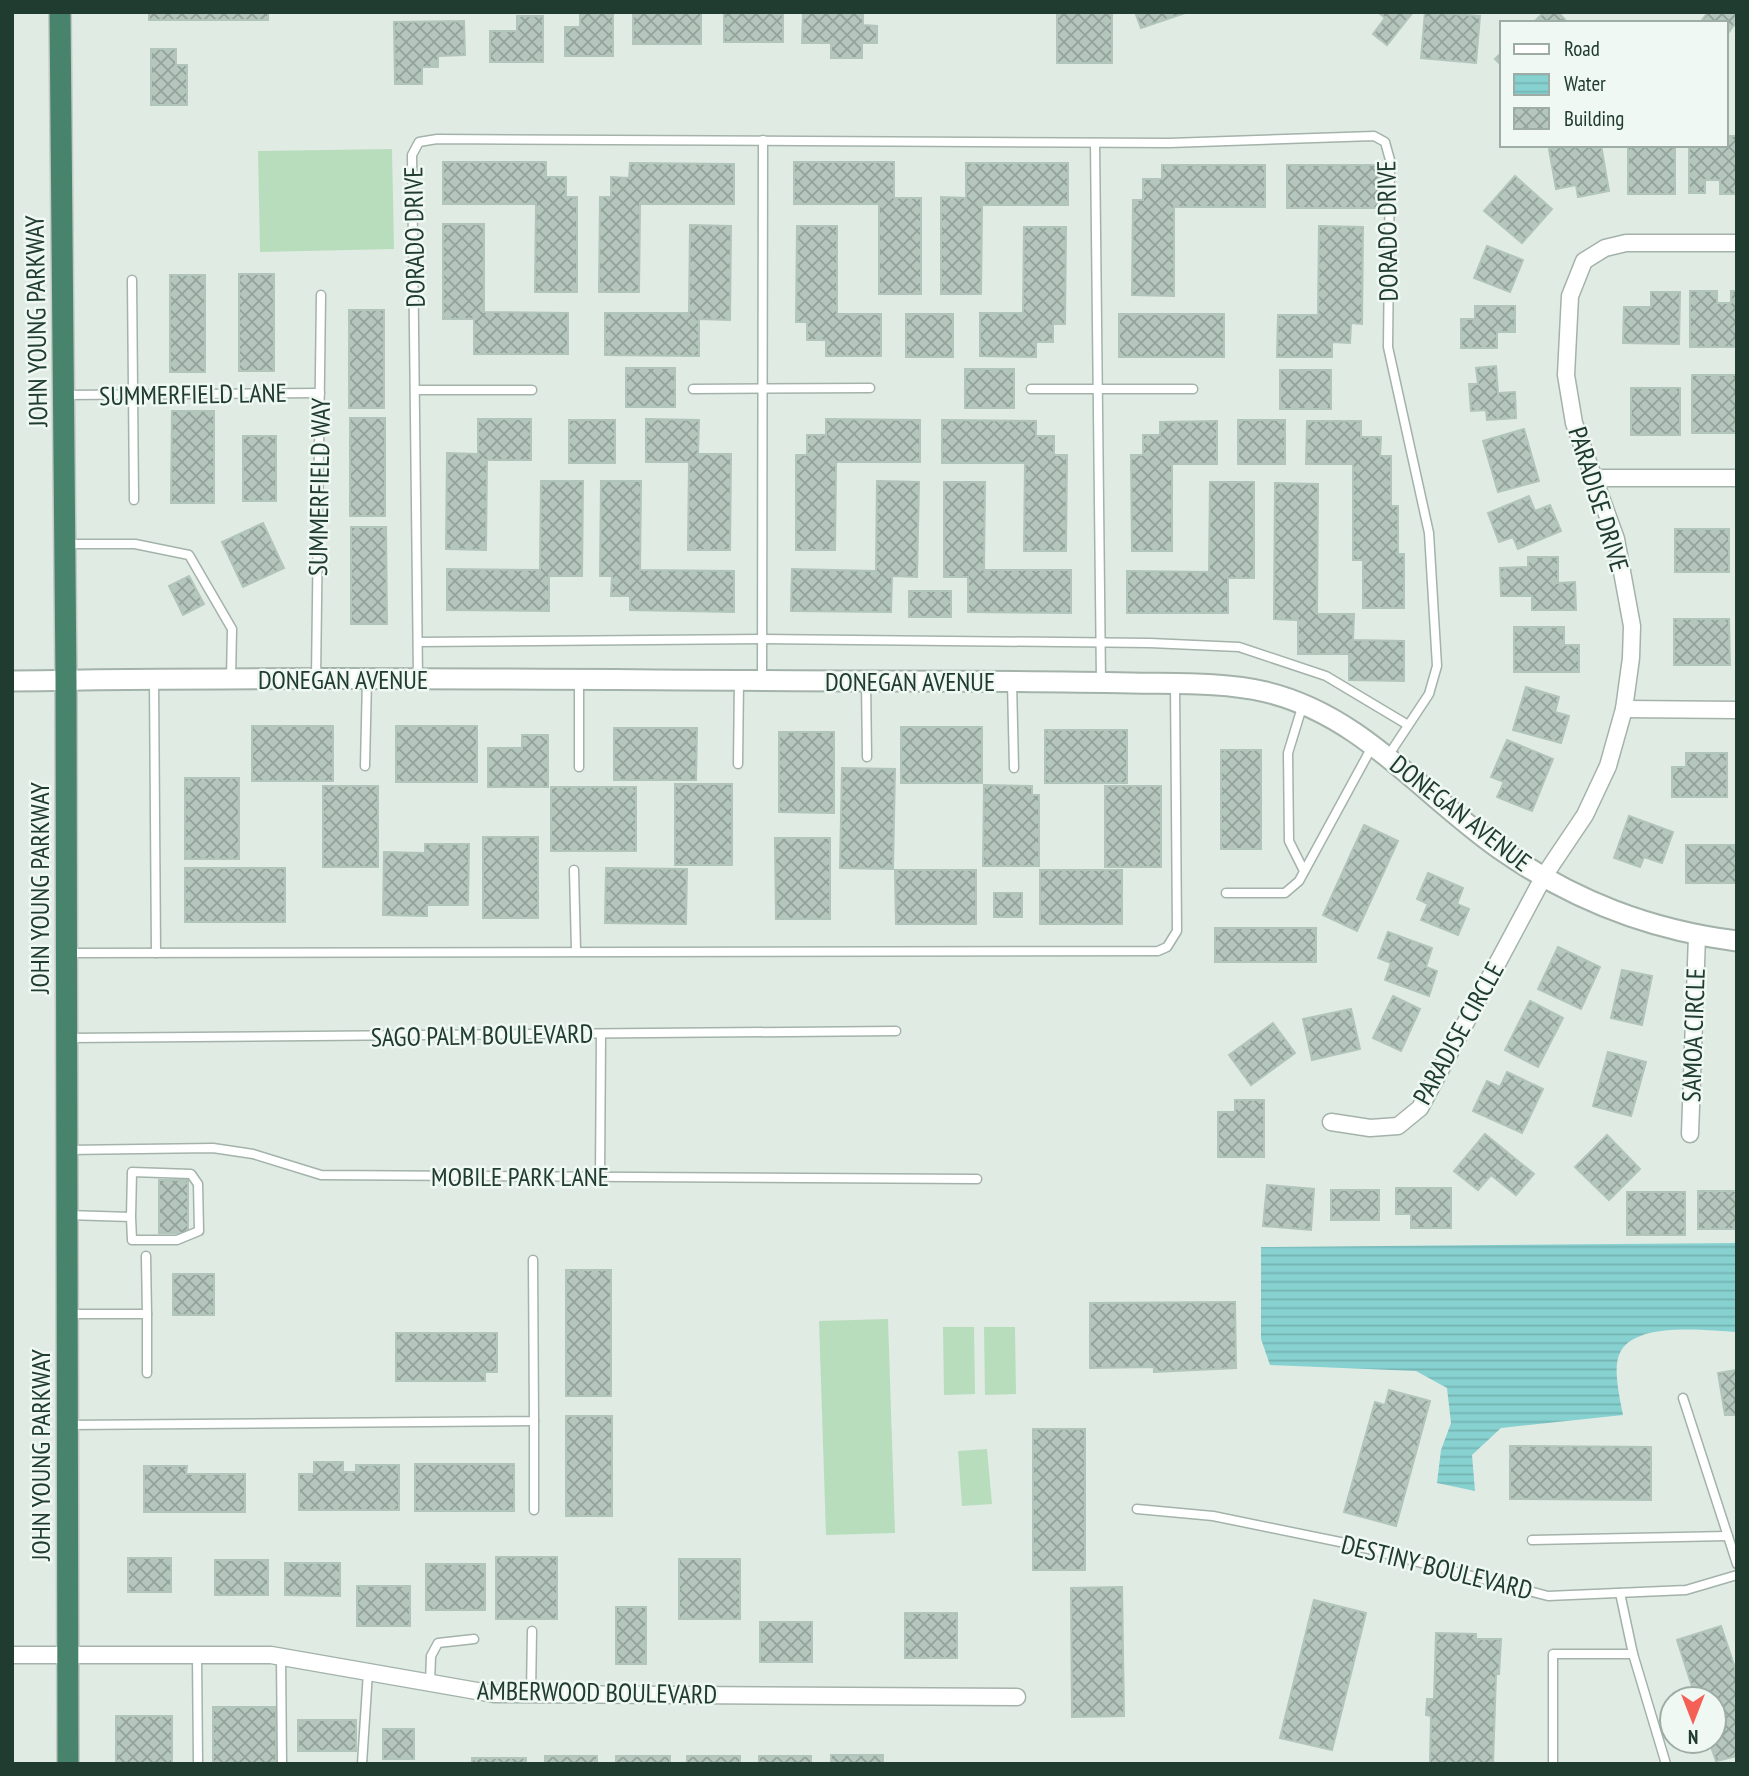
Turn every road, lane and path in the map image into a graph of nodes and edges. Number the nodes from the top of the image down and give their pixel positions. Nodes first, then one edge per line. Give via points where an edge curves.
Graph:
1 (60, 12) edge
2 (763, 140) junction
3 (1095, 143) junction
4 (1737, 243) edge
5 (132, 280) dead end
6 (321, 295) dead end
7 (762, 388) junction
8 (870, 388) dead end
9 (694, 389) dead end
10 (1031, 389) dead end
11 (1097, 389) junction
12 (1193, 389) dead end
13 (416, 390) junction
14 (532, 390) dead end
15 (320, 393) junction
16 (65, 395) junction
17 (133, 397) junction
18 (1595, 478) junction
19 (1737, 478) edge
20 (134, 500) dead end
21 (65, 544) junction
22 (762, 639) junction
23 (418, 642) junction
24 (1100, 642) junction
25 (367, 678) junction
26 (418, 678) junction
27 (316, 679) junction
28 (579, 679) junction
29 (66, 680) junction
30 (154, 680) junction
31 (231, 680) junction
32 (739, 680) junction
33 (762, 680) junction
34 (12, 681) edge
35 (866, 681) junction
36 (1012, 682) junction
37 (1101, 682) junction
38 (1175, 684) junction
39 (1303, 704) junction
40 (1624, 709) junction
41 (1737, 709) edge
42 (1408, 726) junction
43 (1380, 751) junction
44 (867, 757) dead end
45 (738, 764) dead end
46 (365, 766) dead end
47 (579, 767) dead end
48 (1014, 768) dead end
49 (574, 870) dead end
50 (1304, 871) junction
51 (1544, 876) junction
52 (1226, 893) dead end
53 (1697, 936) junction
54 (1737, 941) edge
55 (576, 950) junction
56 (67, 953) junction
57 (156, 953) junction
58 (896, 1031) dead end
59 (601, 1034) junction
60 (68, 1038) junction
61 (1331, 1122) dead end
62 (1690, 1134) dead end
63 (67, 1150) junction
64 (600, 1177) junction
65 (977, 1179) dead end
66 (67, 1215) junction
67 (131, 1217) junction
68 (146, 1255) dead end
69 (533, 1260) dead end
70 (68, 1314) junction
71 (148, 1314) junction
72 (148, 1373) dead end
73 (1683, 1398) dead end
74 (534, 1421) junction
75 (68, 1425) junction
76 (1137, 1509) dead end
77 (534, 1510) dead end
78 (1728, 1536) junction
79 (1532, 1540) dead end
80 (1737, 1564) edge
81 (1737, 1575) edge
82 (1620, 1593) junction
83 (532, 1631) dead end
84 (474, 1639) dead end
85 (68, 1654) junction
86 (1633, 1654) junction
87 (12, 1655) edge
88 (197, 1655) junction
89 (281, 1657) junction
90 (368, 1672) junction
91 (430, 1683) junction
92 (531, 1694) junction
93 (1017, 1697) dead end
94 (68, 1764) edge
95 (198, 1764) edge
96 (282, 1764) edge
97 (362, 1764) edge
98 (1553, 1764) edge
99 (1666, 1764) edge

1 - 16 highway, JOHN YOUNG PARKWAY
2 - 3 lane, DORADO DRIVE
2 - 7 lane
2 - 13 lane, DORADO DRIVE via 418,142 412,155
3 - 11 lane
3 - 42 lane, DORADO DRIVE via 1374,136 1385,142 1390,160 1388,347 1429,533 1437,666 1429,695
4 - 18 street, PARADISE DRIVE via 1626,243 1605,248 1584,261 1570,296 1566,375 1574,423
5 - 17 lane
6 - 15 lane, SUMMERFIELD WAY
7 - 8 lane
7 - 9 lane
7 - 22 lane
10 - 11 lane
11 - 12 lane
11 - 24 lane
13 - 14 lane
13 - 23 lane, DORADO DRIVE
15 - 17 lane, SUMMERFIELD LANE
15 - 27 lane, SUMMERFIELD WAY
16 - 17 lane, SUMMERFIELD LANE
16 - 21 highway, JOHN YOUNG PARKWAY
17 - 20 lane
18 - 19 street
18 - 40 street, PARADISE DRIVE via 1616,539 1630,615 1631,658
21 - 29 highway, JOHN YOUNG PARKWAY
21 - 31 lane via 135,544 189,555 232,629
22 - 23 lane
22 - 24 lane
22 - 33 lane
23 - 26 lane, DORADO DRIVE
24 - 37 lane
24 - 42 lane via 1239,647 1326,676
25 - 26 street, DONEGAN AVENUE
25 - 27 street, DONEGAN AVENUE
25 - 46 lane
26 - 28 street, DONEGAN AVENUE
27 - 31 street, DONEGAN AVENUE
28 - 32 street, DONEGAN AVENUE
28 - 47 lane
29 - 30 street, DONEGAN AVENUE
29 - 34 street, DONEGAN AVENUE
29 - 56 highway, JOHN YOUNG PARKWAY
30 - 31 street, DONEGAN AVENUE
30 - 57 lane
32 - 33 street, DONEGAN AVENUE
32 - 45 lane
33 - 35 street, DONEGAN AVENUE
35 - 36 street, DONEGAN AVENUE
35 - 44 lane
36 - 37 street, DONEGAN AVENUE
36 - 48 lane
37 - 38 street, DONEGAN AVENUE
38 - 39 street, DONEGAN AVENUE via 1266,692
38 - 55 lane via 1177,931 1167,947 1158,951
39 - 43 street, DONEGAN AVENUE
39 - 50 lane via 1289,753 1289,841
40 - 41 street
40 - 51 street, PARADISE DRIVE via 1608,766 1585,815
42 - 43 lane, DORADO DRIVE
43 - 50 lane, DORADO DRIVE
43 - 51 street, DONEGAN AVENUE via 1502,851
49 - 55 lane
50 - 52 lane via 1285,892
51 - 53 street, DONEGAN AVENUE via 1576,897 1625,917
51 - 61 street, PARADISE CIRCLE via 1420,1108 1398,1126 1370,1128
53 - 54 street, DONEGAN AVENUE
53 - 62 street, SAMOA CIRCLE
55 - 57 lane
56 - 57 lane
56 - 60 highway, JOHN YOUNG PARKWAY
58 - 59 lane, SAGO PALM BOULEVARD
59 - 60 lane, SAGO PALM BOULEVARD
59 - 64 lane
60 - 63 highway, JOHN YOUNG PARKWAY
63 - 64 lane, MOBILE PARK LANE via 212,1148 253,1154 321,1175
63 - 66 highway, JOHN YOUNG PARKWAY
64 - 65 lane, MOBILE PARK LANE
66 - 67 lane
66 - 70 highway, JOHN YOUNG PARKWAY
67 - 67 lane via 132,1240 177,1240 199,1231 198,1184 191,1174 132,1172
68 - 71 lane
69 - 74 lane
70 - 71 lane
70 - 75 highway, JOHN YOUNG PARKWAY
71 - 72 lane
73 - 78 lane
74 - 75 lane
74 - 77 lane
75 - 85 highway, JOHN YOUNG PARKWAY
76 - 82 lane, DESTINY BOULEVARD via 1213,1516 1345,1543 1548,1596
78 - 79 lane
78 - 80 lane
81 - 82 lane, DESTINY BOULEVARD via 1686,1590
82 - 86 lane
83 - 92 lane
84 - 91 lane via 438,1643 431,1656
85 - 87 street, AMBERWOOD BOULEVARD
85 - 88 street, AMBERWOOD BOULEVARD
85 - 94 highway, JOHN YOUNG PARKWAY
86 - 98 lane via 1553,1654
86 - 99 lane
88 - 89 street, AMBERWOOD BOULEVARD
88 - 95 lane
89 - 90 street, AMBERWOOD BOULEVARD
89 - 96 lane
90 - 91 street, AMBERWOOD BOULEVARD
90 - 97 lane
91 - 92 street, AMBERWOOD BOULEVARD
92 - 93 street, AMBERWOOD BOULEVARD

